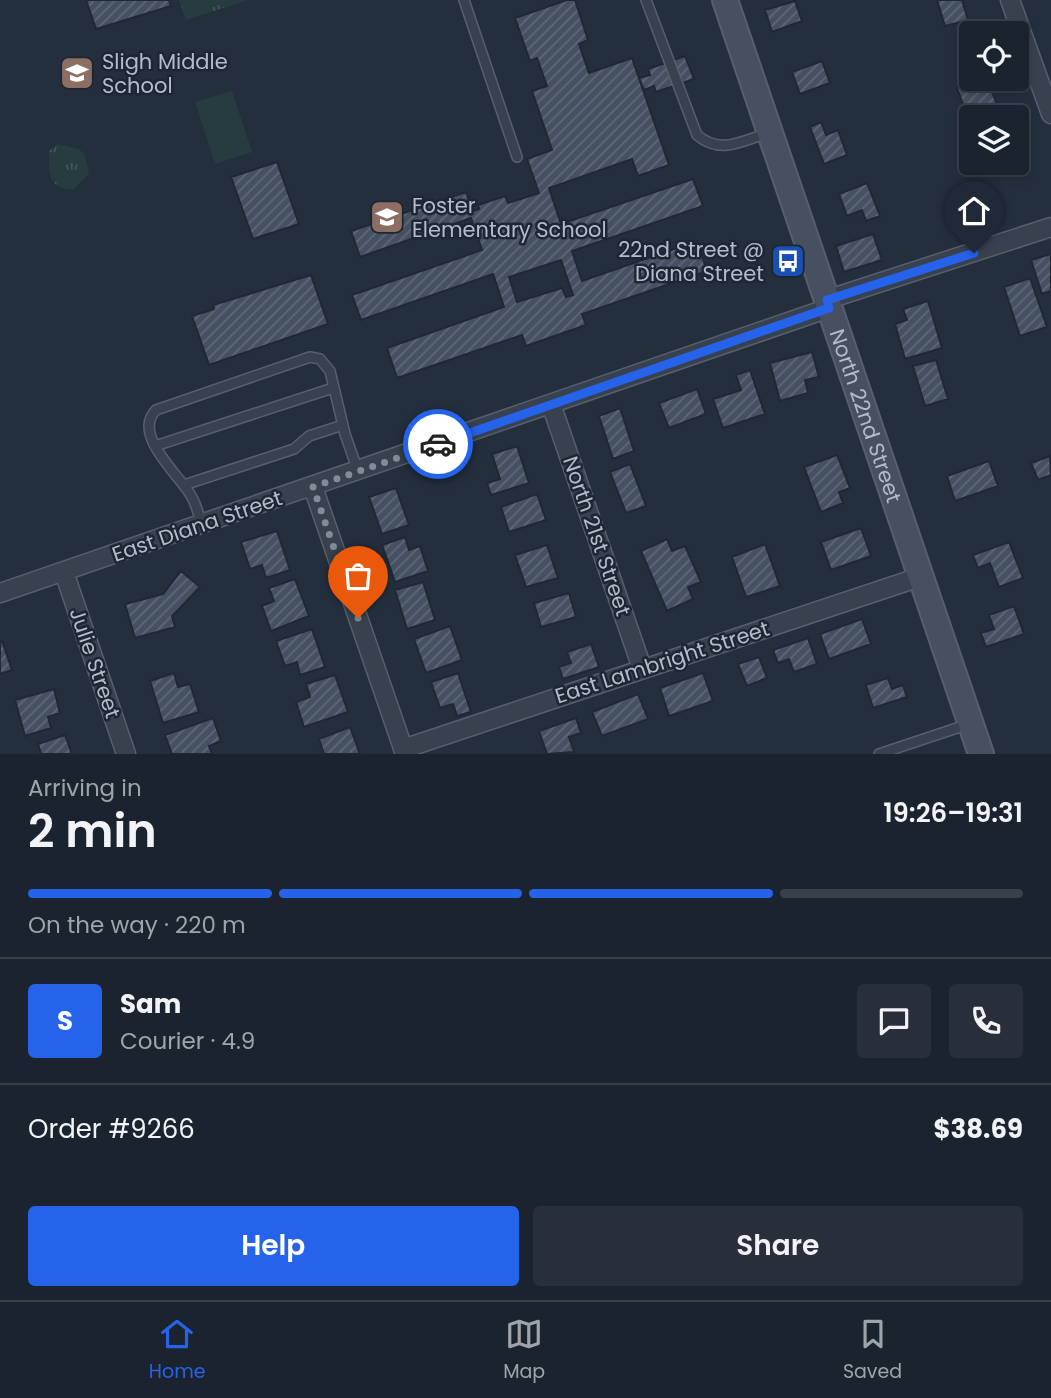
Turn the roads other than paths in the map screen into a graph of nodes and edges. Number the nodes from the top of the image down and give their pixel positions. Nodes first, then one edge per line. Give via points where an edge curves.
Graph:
1 (464, 0) edge
2 (646, 0) edge
3 (725, 0) edge
4 (1010, 0) edge
5 (1051, 114) edge
6 (770, 133) junction
7 (517, 157) dead end
8 (1051, 227) edge
9 (828, 304) junction
10 (333, 388) junction
11 (551, 404) junction
12 (343, 425) junction
13 (155, 446) junction
14 (358, 471) junction
15 (184, 485) junction
16 (313, 487) junction
17 (202, 525) junction
18 (64, 572) junction
19 (920, 577) junction
20 (0, 593) edge
21 (642, 668) junction
22 (971, 724) junction
23 (404, 752) edge
24 (126, 754) edge
25 (879, 754) edge
26 (981, 754) edge

1 - 7 lane
2 - 6 lane via 697,135 720,148
3 - 6 street, North 22nd Street
4 - 5 street
6 - 9 street, North 22nd Street
8 - 9 street, East Diana Street
9 - 11 street, East Diana Street
9 - 19 street, North 22nd Street
10 - 12 lane
10 - 13 lane
10 - 13 lane via 325,363 310,357 156,410 149,417 148,429
11 - 14 street, East Diana Street
11 - 21 street, North 21st Street
12 - 14 lane
12 - 15 lane via 309,436 294,449
13 - 15 lane
14 - 16 street, East Diana Street
15 - 17 lane
16 - 17 street, East Diana Street
16 - 23 street
17 - 18 street, East Diana Street
18 - 20 street, East Diana Street
18 - 24 street, Julie Street
19 - 21 street, East Lambright Street
19 - 22 street, North 22nd Street
21 - 23 street, East Lambright Street
22 - 25 lane
22 - 26 street, North 22nd Street

